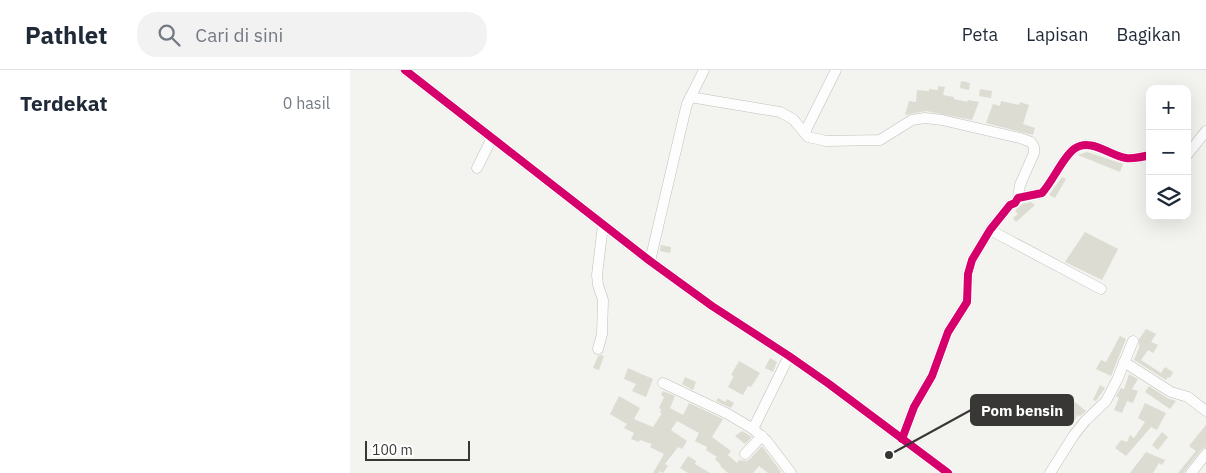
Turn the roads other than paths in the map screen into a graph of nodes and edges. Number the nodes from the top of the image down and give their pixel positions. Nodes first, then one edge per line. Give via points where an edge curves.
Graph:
1 (404, 70) edge
2 (704, 70) edge
3 (836, 70) edge
4 (690, 96) junction
5 (1206, 131) edge
6 (805, 132) junction
7 (492, 138) junction
8 (1191, 150) edge
9 (1146, 156) edge
10 (477, 168) dead end
11 (1018, 198) junction
12 (603, 225) junction
13 (990, 230) junction
14 (650, 261) junction
15 (1101, 289) dead end
16 (1133, 342) dead end
17 (598, 348) dead end
18 (789, 356) junction
19 (1124, 362) junction
20 (662, 383) dead end
21 (1206, 411) edge
22 (753, 429) junction
23 (762, 436) junction
24 (902, 438) junction
25 (745, 454) dead end
26 (1204, 460) edge
27 (791, 473) edge
28 (948, 473) edge
29 (1050, 473) edge
30 (1191, 473) edge

1 - 7 street
2 - 4 street
3 - 6 street
4 - 6 street via 780,112 793,119
4 - 14 street
5 - 8 street
6 - 11 street via 814,139 873,141 912,120 926,118 1020,138 1031,142 1034,153
7 - 10 street
7 - 12 street
9 - 11 street via 1126,158 1095,146 1082,145 1074,149 1042,193
11 - 13 street
12 - 14 street
12 - 17 street via 597,275 603,300 602,334
13 - 15 street
13 - 24 street via 969,267 967,302 948,332 932,376 914,407
14 - 18 street
16 - 19 street
18 - 22 street
18 - 24 street
19 - 21 street via 1171,392 1188,397
19 - 29 street via 1106,401 1074,435
20 - 22 street
22 - 23 street
23 - 25 street
23 - 27 street
24 - 28 street
26 - 30 street

